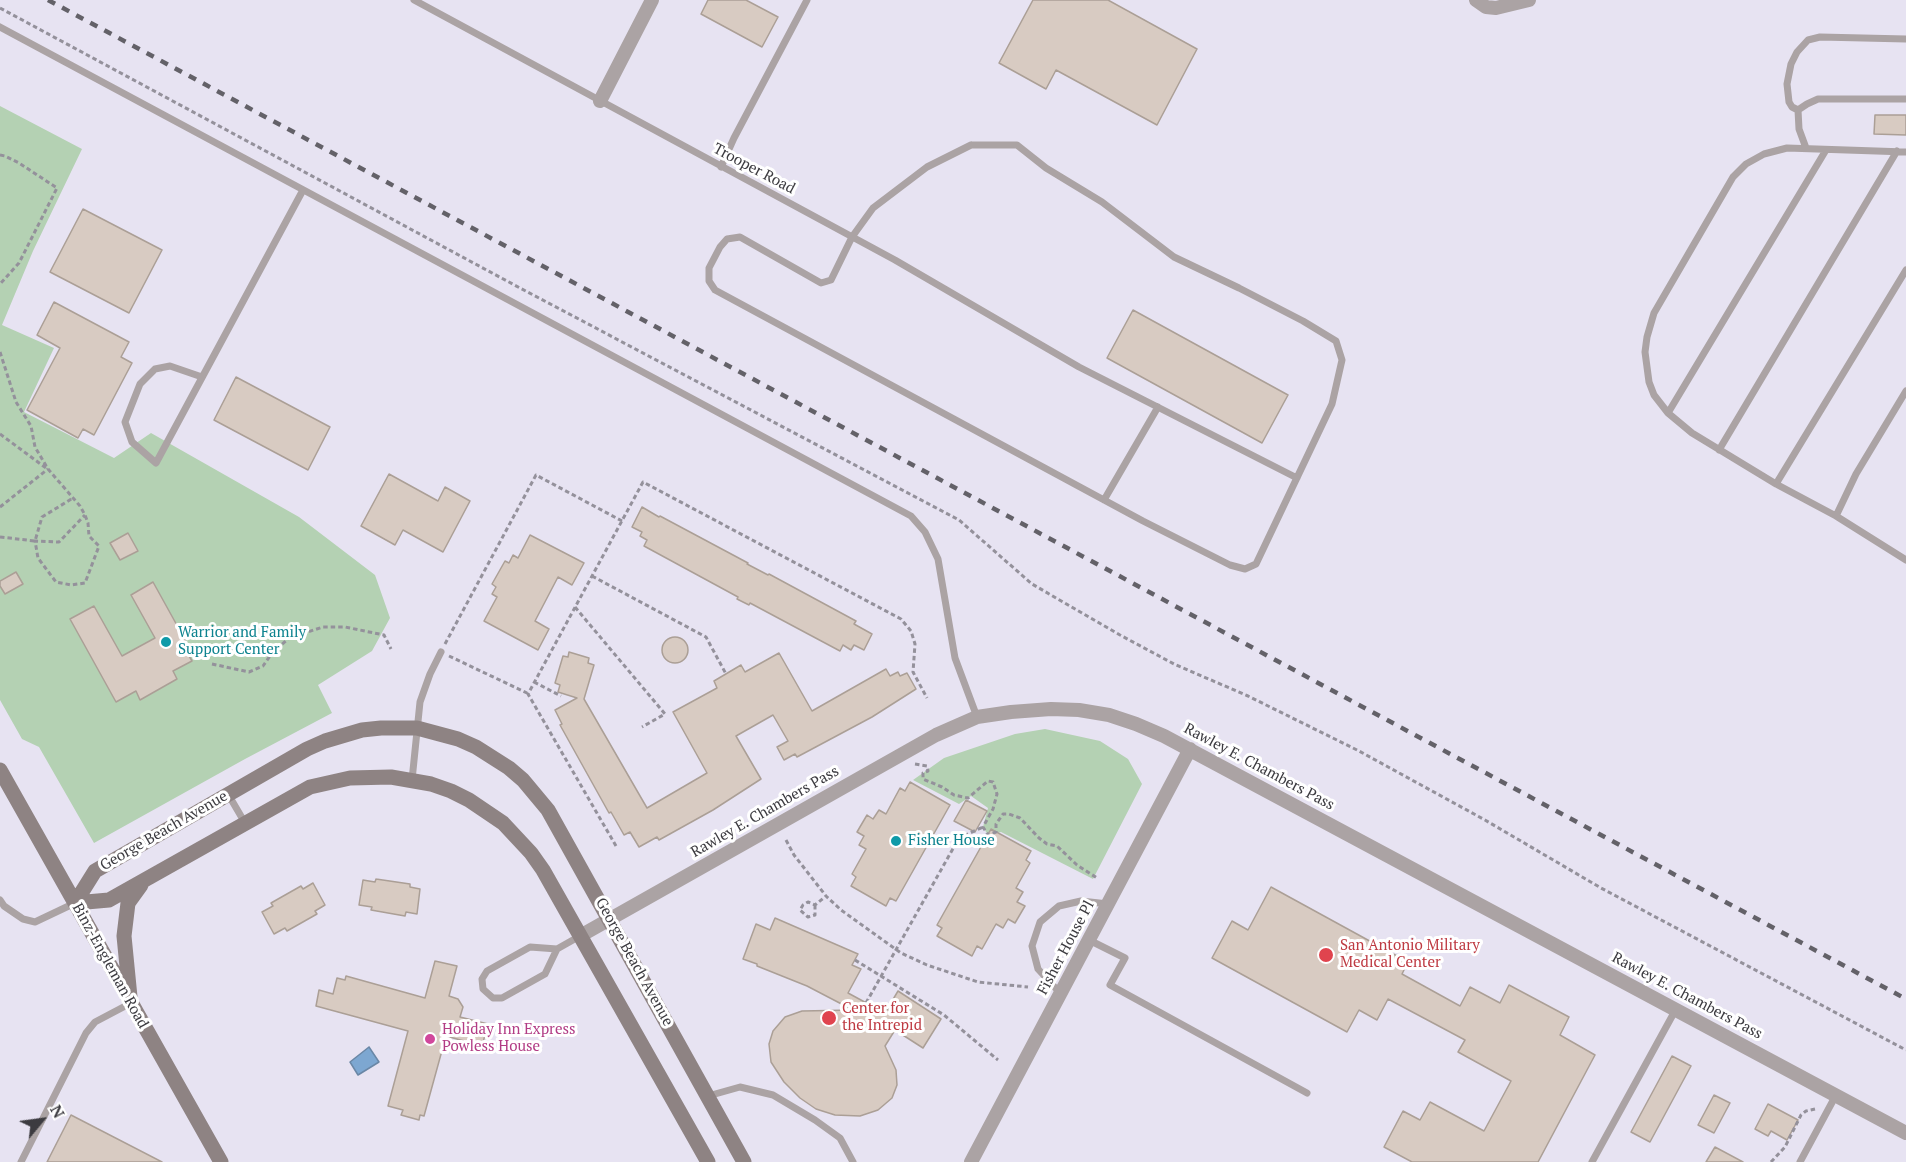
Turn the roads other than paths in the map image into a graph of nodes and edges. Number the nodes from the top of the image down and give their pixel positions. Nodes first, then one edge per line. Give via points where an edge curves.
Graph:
1 (414, 0) edge
2 (652, 0) edge
3 (807, 0) edge
4 (1476, 0) edge
5 (1529, 0) edge
6 (0, 28) edge
7 (1906, 39) edge
8 (1906, 99) edge
9 (600, 101) junction
10 (1798, 110) junction
11 (1806, 148) junction
12 (1826, 150) junction
13 (1897, 151) junction
14 (1906, 152) edge
15 (721, 167) junction
16 (303, 190) junction
17 (852, 237) junction
18 (1906, 270) edge
19 (202, 377) junction
20 (1906, 391) edge
21 (1158, 407) junction
22 (1668, 413) junction
23 (1719, 450) junction
24 (1297, 478) junction
25 (1776, 484) junction
26 (1104, 500) junction
27 (1836, 516) junction
28 (1906, 560) edge
29 (441, 652) road end
30 (977, 717) junction
31 (417, 728) junction
32 (1190, 749) junction
33 (0, 770) edge
34 (412, 780) junction
35 (228, 794) junction
36 (245, 824) junction
37 (145, 880) junction
38 (0, 900) edge
39 (75, 903) junction
40 (1108, 904) junction
41 (610, 919) junction
42 (580, 936) junction
43 (1089, 940) junction
44 (557, 949) junction
45 (1060, 993) junction
46 (131, 1003) junction
47 (1676, 1009) junction
48 (1307, 1093) dead end
49 (1836, 1095) junction
50 (708, 1096) junction
51 (1906, 1133) edge
52 (21, 1162) edge
53 (221, 1162) edge
54 (708, 1162) edge
55 (744, 1162) edge
56 (852, 1162) edge
57 (971, 1162) edge
58 (1592, 1162) edge
59 (1800, 1162) edge

1 - 9 lane, Trooper Road
2 - 9 street
3 - 15 lane
4 - 5 street via 1497,8
6 - 16 lane
7 - 10 lane via 1808,40 1797,51 1787,84 1789,102
8 - 10 lane via 1818,99
9 - 15 lane, Trooper Road
10 - 11 lane
11 - 12 lane
11 - 22 lane via 1764,154 1746,164 1734,177 1654,313 1647,338 1646,368 1654,395
12 - 13 lane
12 - 22 lane
13 - 14 lane
13 - 23 lane
15 - 17 lane, Trooper Road
16 - 19 lane
16 - 30 lane via 911,516 925,532 938,559 955,658
17 - 21 lane, Trooper Road via 1079,367
17 - 24 lane via 873,208 927,167 971,145 1017,145 1174,257 1303,321 1336,342 1342,360 1332,404
17 - 26 lane via 831,280 821,283 740,237 727,239 720,247 709,268 709,281 715,290
18 - 25 lane
19 - 19 lane via 173,432 156,463 132,442 125,422 140,384 155,369 170,366
20 - 27 lane via 1856,474
21 - 24 lane, Trooper Road
21 - 26 lane
22 - 23 lane
23 - 25 lane
24 - 26 lane via 1256,564 1245,569 1230,565
25 - 27 lane
27 - 28 lane
29 - 31 lane via 420,702
30 - 32 street, Rawley E. Chambers Pass via 1079,710 1136,724
30 - 41 street, Rawley E. Chambers Pass via 923,741
31 - 34 lane
31 - 35 street, George Beach Avenue via 362,730 325,741
31 - 41 street, George Beach Avenue via 476,747 523,780 548,810
32 - 40 street, Fisher House Pl
32 - 47 street, Rawley E. Chambers Pass
33 - 39 street, Binz-Engleman Road
34 - 36 street via 371,776 310,787
34 - 42 street via 469,800 503,823 543,870
35 - 36 lane
35 - 39 street, George Beach Avenue via 95,871
36 - 37 street
37 - 39 street via 109,900
37 - 46 street via 128,903 124,936
38 - 39 lane via 23,919 35,922
39 - 46 street, Binz-Engleman Road
40 - 43 street, Fisher House Pl
40 - 45 lane via 1081,901 1059,906 1040,922 1032,946 1038,969
41 - 42 street, Rawley E. Chambers Pass
41 - 50 street, George Beach Avenue
42 - 44 lane
42 - 54 street
43 - 45 street, Fisher House Pl
43 - 48 lane via 1125,958 1110,985
44 - 44 lane via 530,947 487,971 483,989 493,998 502,998 545,974
45 - 57 street, Fisher House Pl
46 - 52 lane via 95,1022 86,1033
46 - 53 street, Binz-Engleman Road
47 - 49 street, Rawley E. Chambers Pass
47 - 58 lane
49 - 51 street, Rawley E. Chambers Pass
49 - 59 lane
50 - 55 street, George Beach Avenue
50 - 56 lane via 740,1087 773,1095 840,1138

